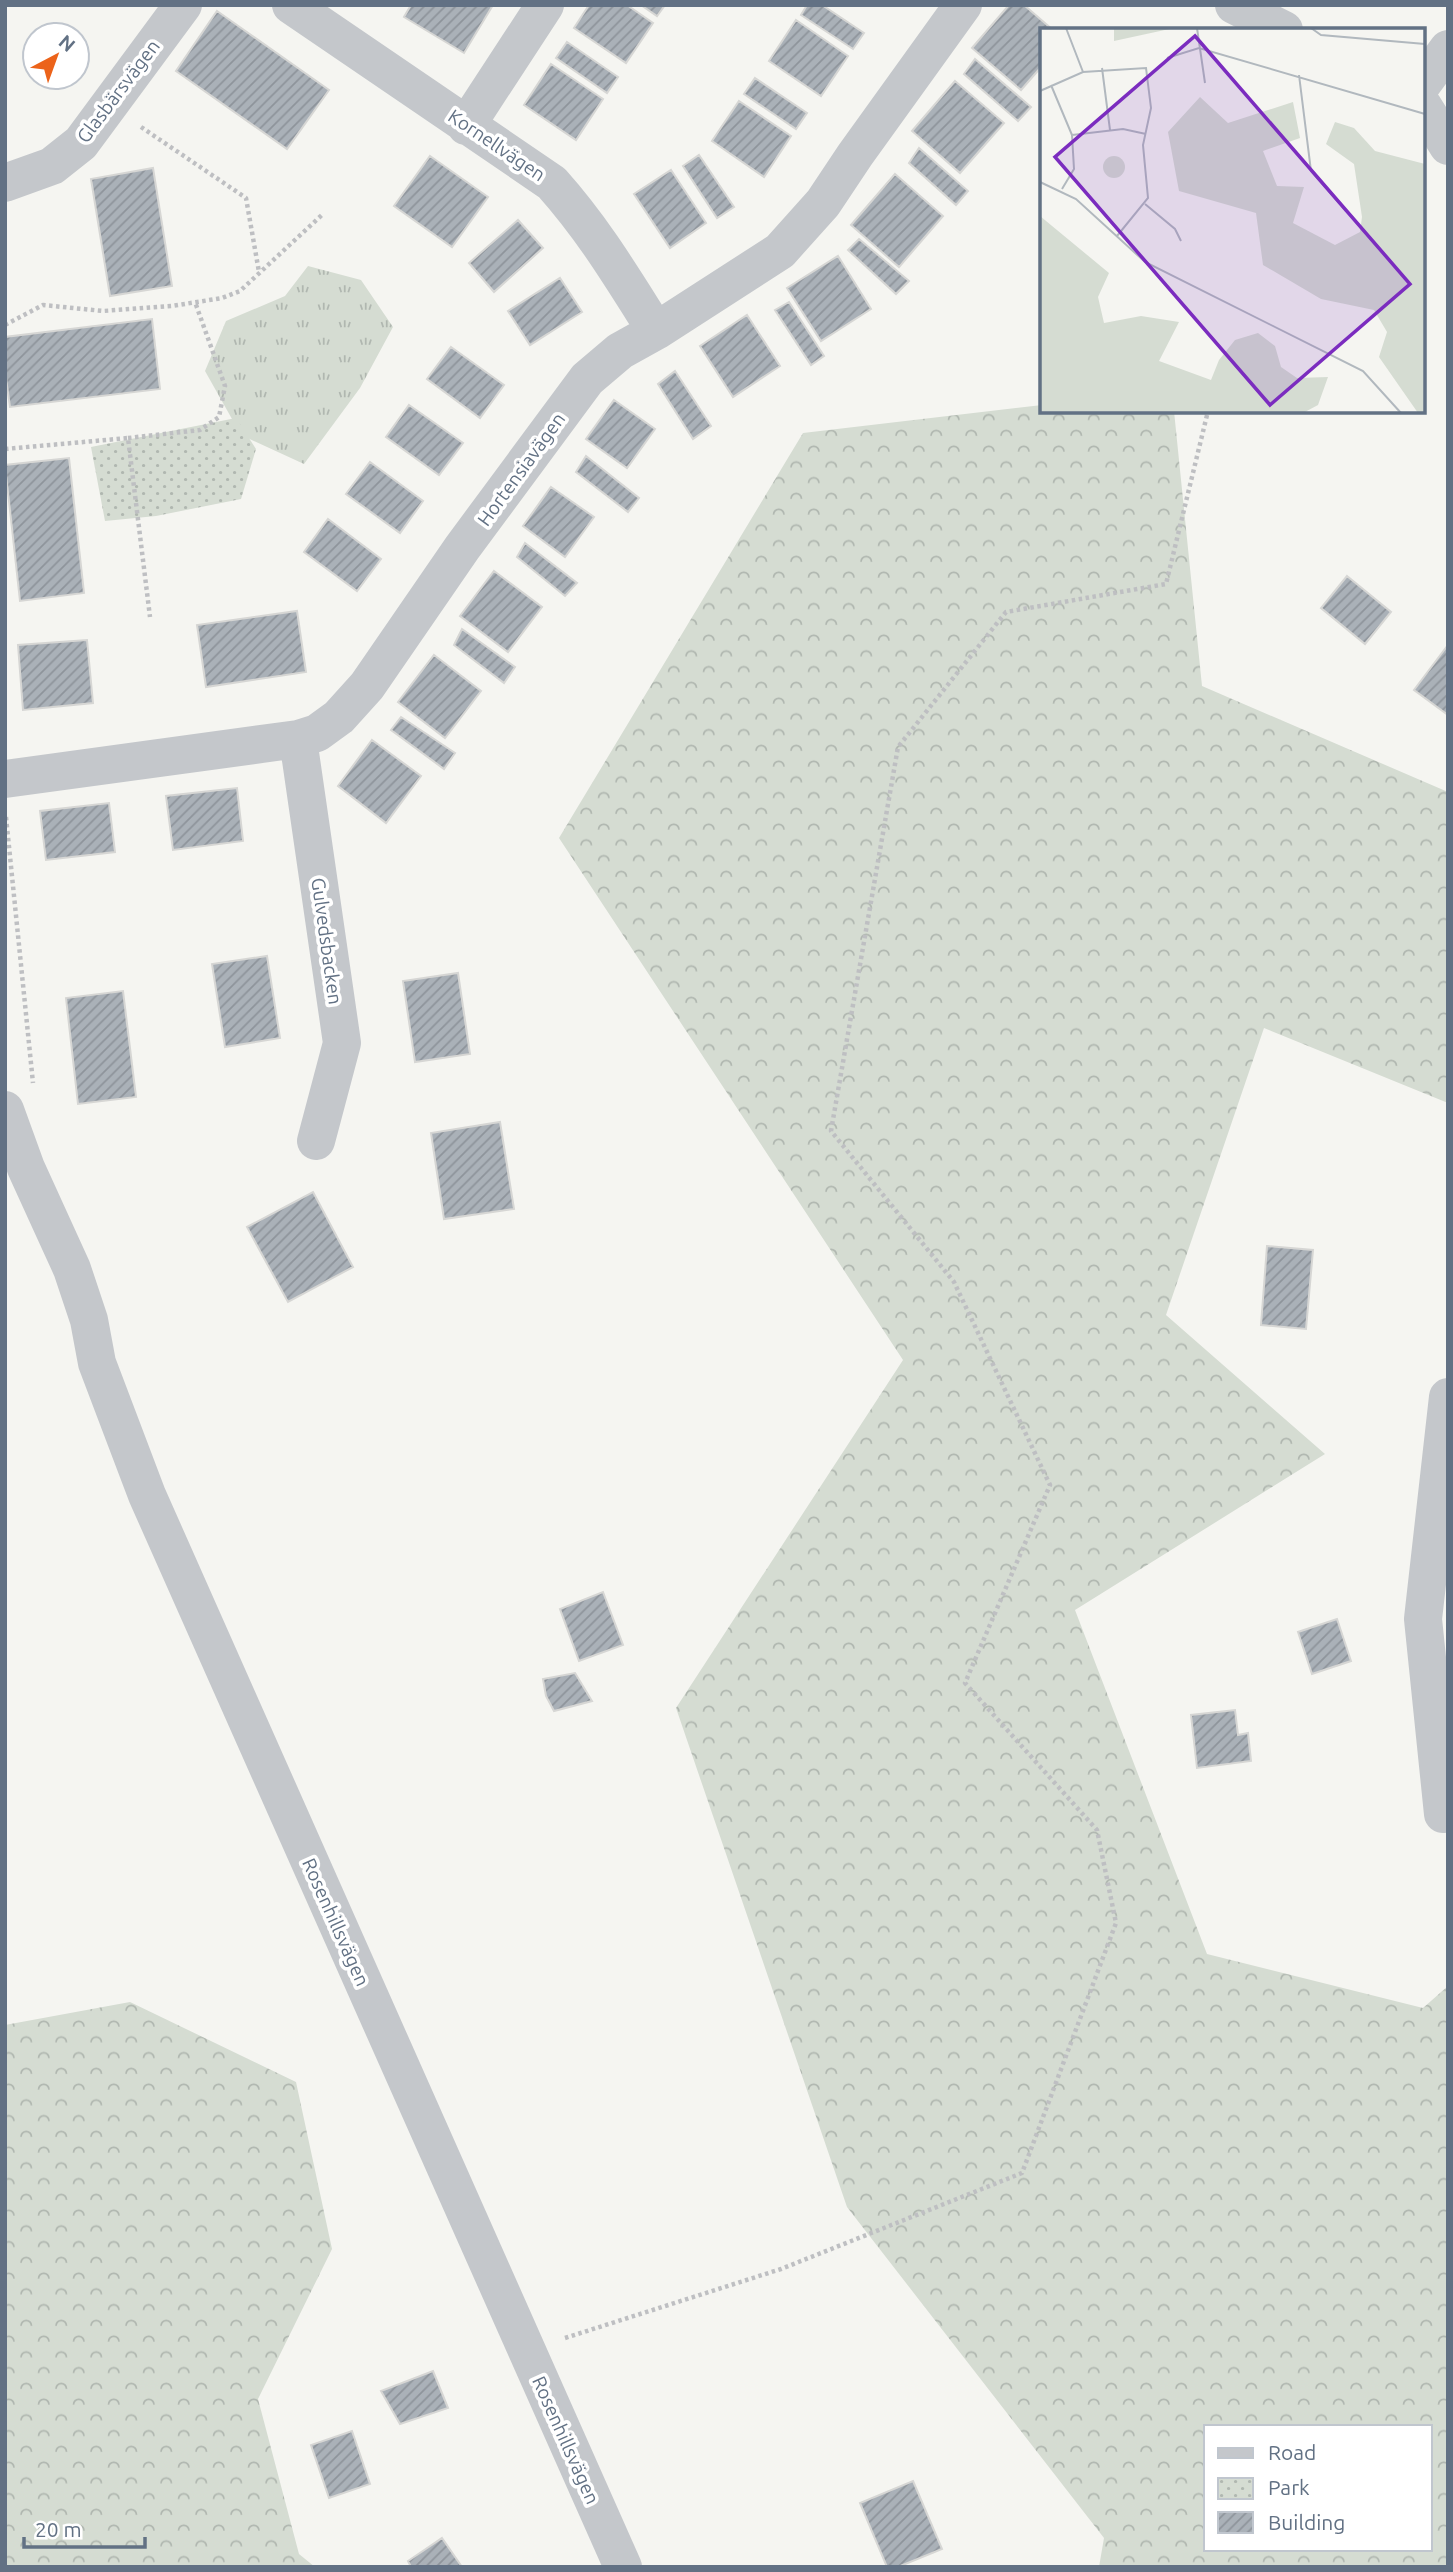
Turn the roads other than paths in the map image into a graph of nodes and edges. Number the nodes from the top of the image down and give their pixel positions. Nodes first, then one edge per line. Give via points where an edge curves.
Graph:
1 (183, 5) edge
2 (291, 5) edge
3 (545, 5) edge
4 (963, 5) edge
5 (1234, 5) edge
6 (1280, 28) edge
7 (1448, 49) edge
8 (1425, 80) edge
9 (1425, 109) edge
10 (466, 126) junction
11 (1448, 146) edge
12 (5, 183) edge
13 (656, 331) junction
14 (298, 739) junction
15 (5, 779) edge
16 (20, 1103) edge
17 (316, 1141) dead end
18 (1448, 1397) edge
19 (1443, 1814) dead end
20 (623, 2567) edge

1 - 12 street, Glasbärsvägen via 81,142 52,166
2 - 10 street, Kornellvägen
3 - 10 street
4 - 13 street, Hortensiavägen via 823,203 780,251
5 - 6 street
7 - 8 street
9 - 11 street
10 - 13 street, Kornellvägen via 552,183 582,215
13 - 14 street, Hortensiavägen via 620,351 587,379 367,685 339,718
14 - 15 street, Hortensiavägen
14 - 17 street, Gulvedsbacken via 342,1043
16 - 20 street, Rosenhillsvägen via 26,1168 72,1269 97,1363 147,1496
18 - 19 street via 1423,1619

